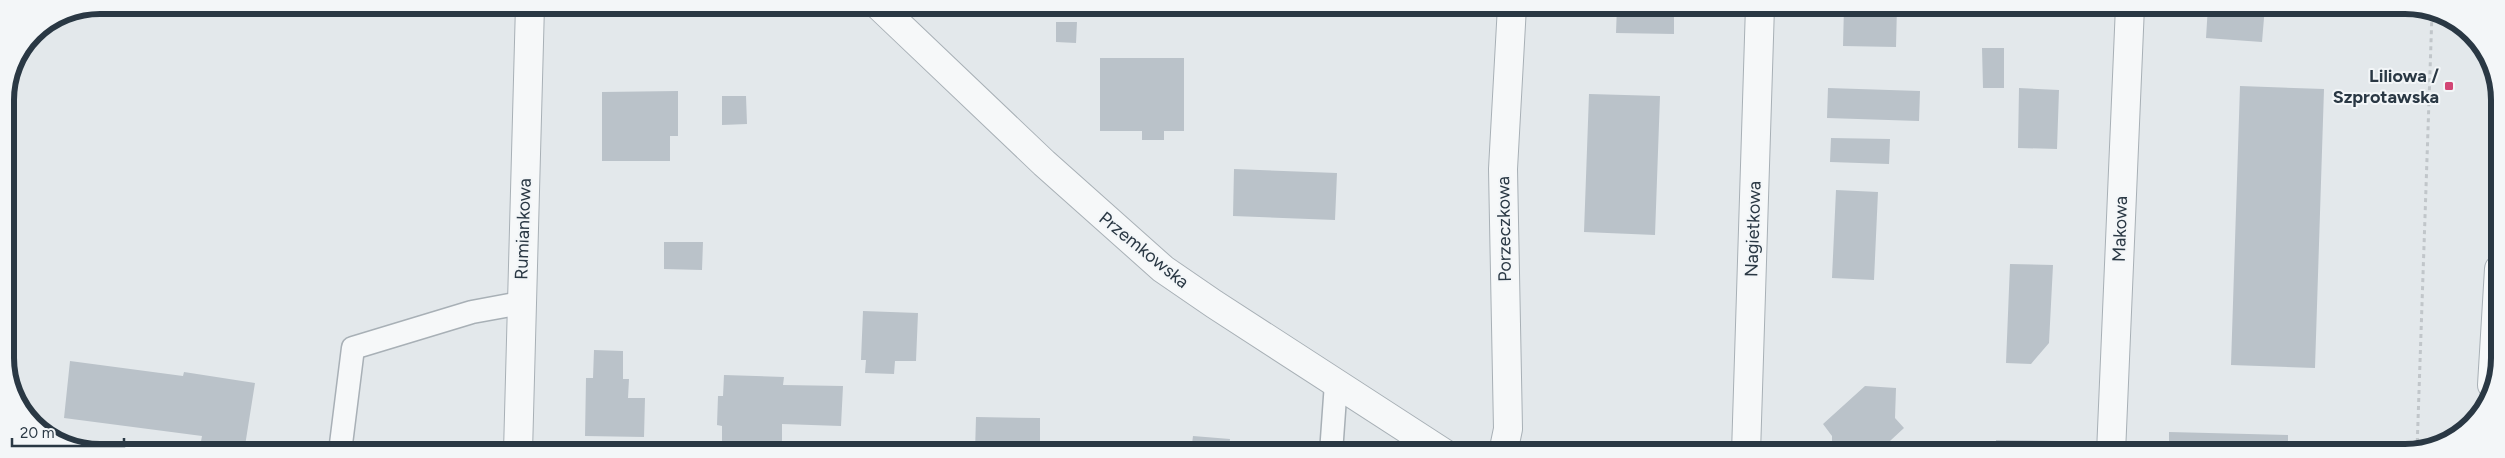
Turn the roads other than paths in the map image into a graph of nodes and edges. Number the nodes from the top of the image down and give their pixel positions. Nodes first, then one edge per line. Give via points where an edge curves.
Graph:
1 (530, 14) edge
2 (889, 14) edge
3 (1512, 14) edge
4 (1760, 14) edge
5 (2130, 14) edge
6 (521, 303) junction
7 (1336, 383) junction
8 (341, 444) edge
9 (518, 444) edge
10 (1332, 444) edge
11 (1431, 444) edge
12 (1505, 444) edge
13 (1746, 444) edge
14 (2111, 444) edge

1 - 6 street, Rumiankowa
2 - 7 street, Przemkowska via 1051,170 1163,269
3 - 12 street, Porzeczkowa via 1503,169 1508,430
4 - 13 street, Nagietkowa
5 - 14 street, Makowa
6 - 8 lane via 472,312 353,348
6 - 9 street, Rumiankowa
7 - 10 lane
7 - 11 street, Przemkowska

